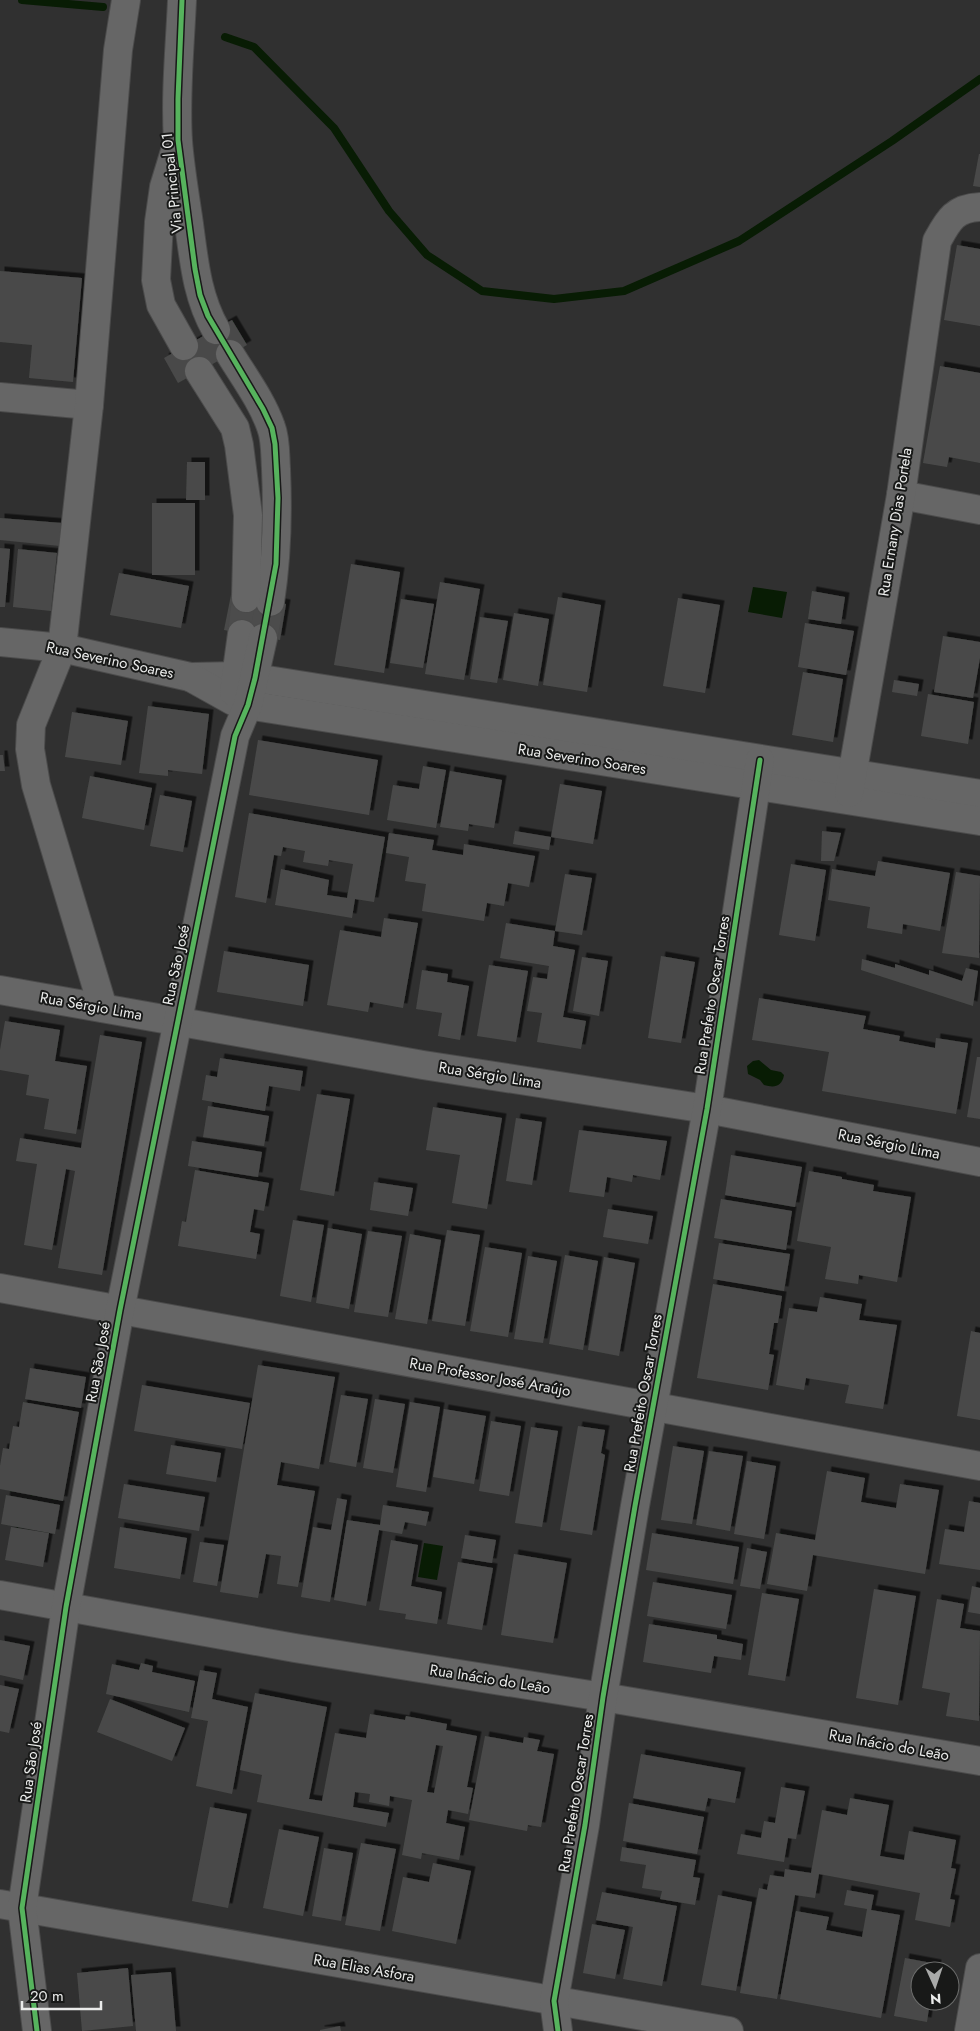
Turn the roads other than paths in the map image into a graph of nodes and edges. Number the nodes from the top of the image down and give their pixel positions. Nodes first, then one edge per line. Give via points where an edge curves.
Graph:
1 (126, 0) edge
2 (182, 0) edge
3 (178, 140) junction
4 (980, 208) edge
5 (216, 330) dead end
6 (184, 346) dead end
7 (230, 354) dead end
8 (199, 371) dead end
9 (0, 397) edge
10 (89, 405) junction
11 (901, 494) junction
12 (980, 510) edge
13 (252, 636) tunnel mouth
14 (0, 642) edge
15 (62, 648) junction
16 (243, 690) junction
17 (760, 760) junction
18 (851, 774) junction
19 (756, 787) junction
20 (980, 794) edge
21 (847, 801) junction
22 (980, 821) edge
23 (0, 990) edge
24 (103, 1008) junction
25 (177, 1021) junction
26 (707, 1108) junction
27 (980, 1162) edge
28 (0, 1288) edge
29 (120, 1310) junction
30 (653, 1407) junction
31 (980, 1466) edge
32 (0, 1595) edge
33 (66, 1607) junction
34 (603, 1697) junction
35 (980, 1760) edge
36 (11, 1906) edge
37 (980, 1968) edge
38 (554, 2001) junction
39 (37, 2031) edge
40 (558, 2031) edge
41 (729, 2031) edge
42 (969, 2031) edge

1 - 10 street via 118,50
2 - 3 street, Via Principal 01
3 - 5 street, Via Principal 01 via 200,294
3 - 6 street, Via Principal 01 via 164,187 156,280 161,305
4 - 11 street, Rua Ernany Dias Portela via 963,210 950,217 937,241
7 - 8 street via 263,408 275,444 278,498 276,564 258,600 235,428
9 - 10 street
10 - 15 street
11 - 12 street
11 - 18 street, Rua Ernany Dias Portela
13 - 16 street, Rua São José
14 - 15 street, Rua Severino Soares
15 - 16 street, Rua Severino Soares
15 - 24 street via 31,724 30,749 36,785
16 - 17 street, Rua Severino Soares
16 - 19 street, Rua Severino Soares
16 - 25 street, Rua São José
17 - 18 street, Rua Severino Soares
17 - 19 street, Rua Prefeito Oscar Torres
18 - 20 street, Rua Severino Soares
18 - 21 street, Rua Ernany Dias Portela
19 - 21 street, Rua Severino Soares
19 - 26 street, Rua Prefeito Oscar Torres
21 - 22 street, Rua Severino Soares
23 - 24 street, Rua Sérgio Lima
24 - 25 street, Rua Sérgio Lima
25 - 26 street, Rua Sérgio Lima via 433,1066
25 - 29 street, Rua São José
26 - 27 street, Rua Sérgio Lima
26 - 30 street, Rua Prefeito Oscar Torres
28 - 29 street, Rua Professor José Araújo
29 - 30 street, Rua Professor José Araújo
29 - 33 street, Rua São José
30 - 31 street, Rua Professor José Araújo
30 - 34 street, Rua Prefeito Oscar Torres
32 - 33 street, Rua Inácio do Leão
33 - 34 street, Rua Inácio do Leão via 295,1648
33 - 36 street, Rua São José
34 - 35 street, Rua Inácio do Leão
34 - 38 street, Rua Prefeito Oscar Torres via 585,1825
36 - 38 street, Rua Elias Asfora
36 - 39 street, Rua São José
37 - 42 street
38 - 40 street, Rua Prefeito Oscar Torres
38 - 41 street, Rua Elias Asfora

